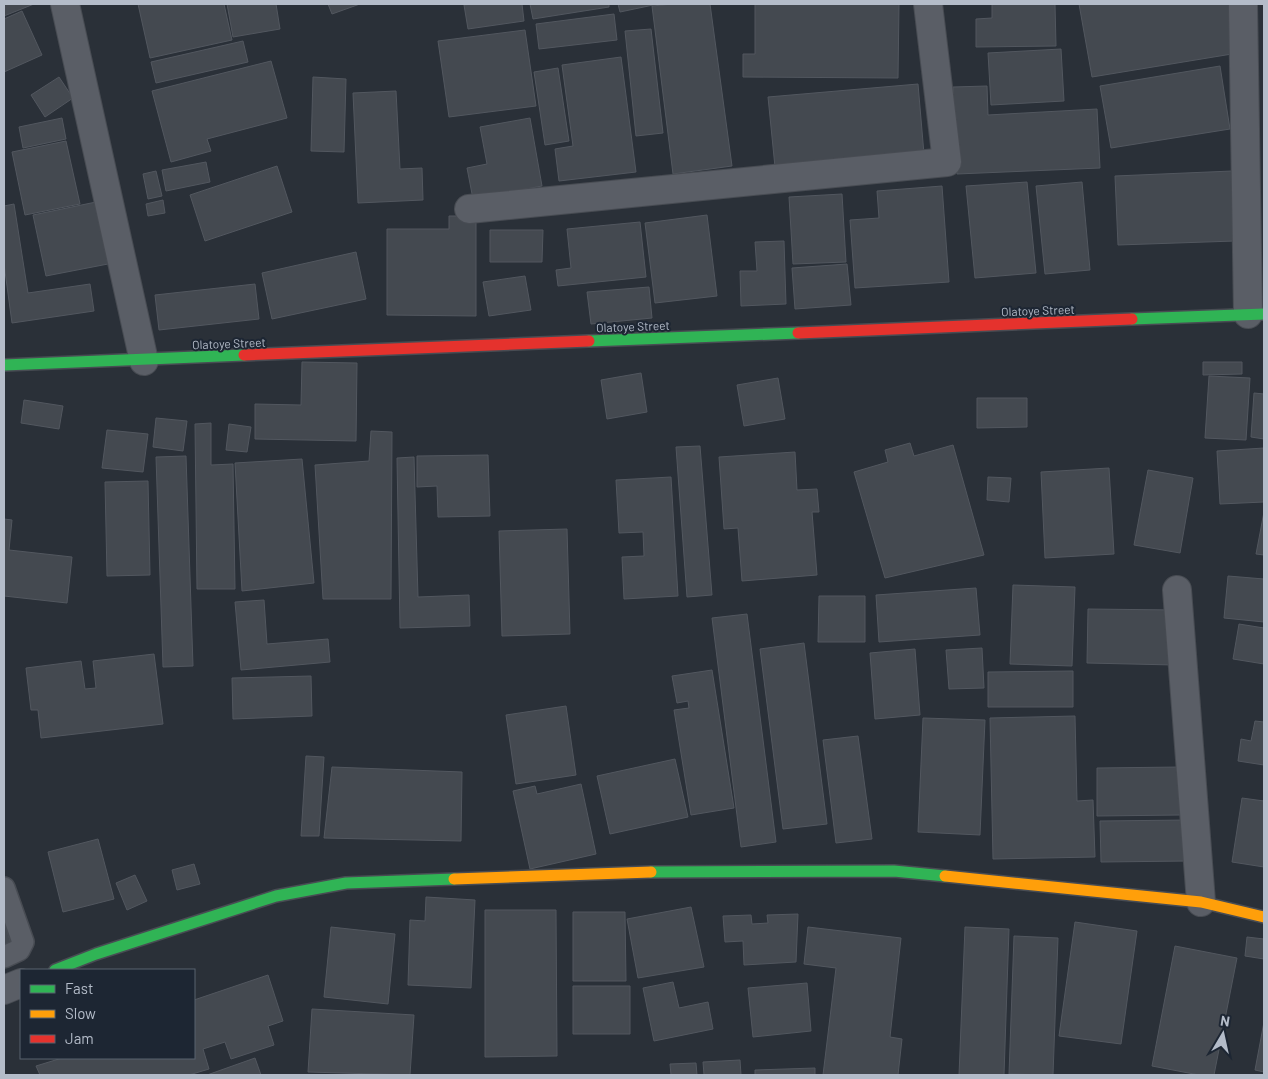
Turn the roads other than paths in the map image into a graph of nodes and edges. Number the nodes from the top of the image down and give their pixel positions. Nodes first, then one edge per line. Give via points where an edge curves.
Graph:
1 (65, 4) edge
2 (928, 4) edge
3 (1243, 4) edge
4 (469, 209) dead end
5 (1256, 314) edge
6 (144, 361) junction
7 (4, 365) edge
8 (1177, 590) dead end
9 (4, 888) edge
10 (1201, 902) junction
11 (1264, 917) edge
12 (4, 957) edge
13 (57, 969) edge
14 (20, 984) edge
15 (4, 990) edge

1 - 6 street
2 - 4 street via 947,162
3 - 5 street
5 - 6 street, Olatoye Street
6 - 7 street, Olatoye Street
8 - 10 street
9 - 12 lane via 23,942 19,950
10 - 11 street
10 - 13 street via 894,871 668,871 346,883 276,896
14 - 15 street

